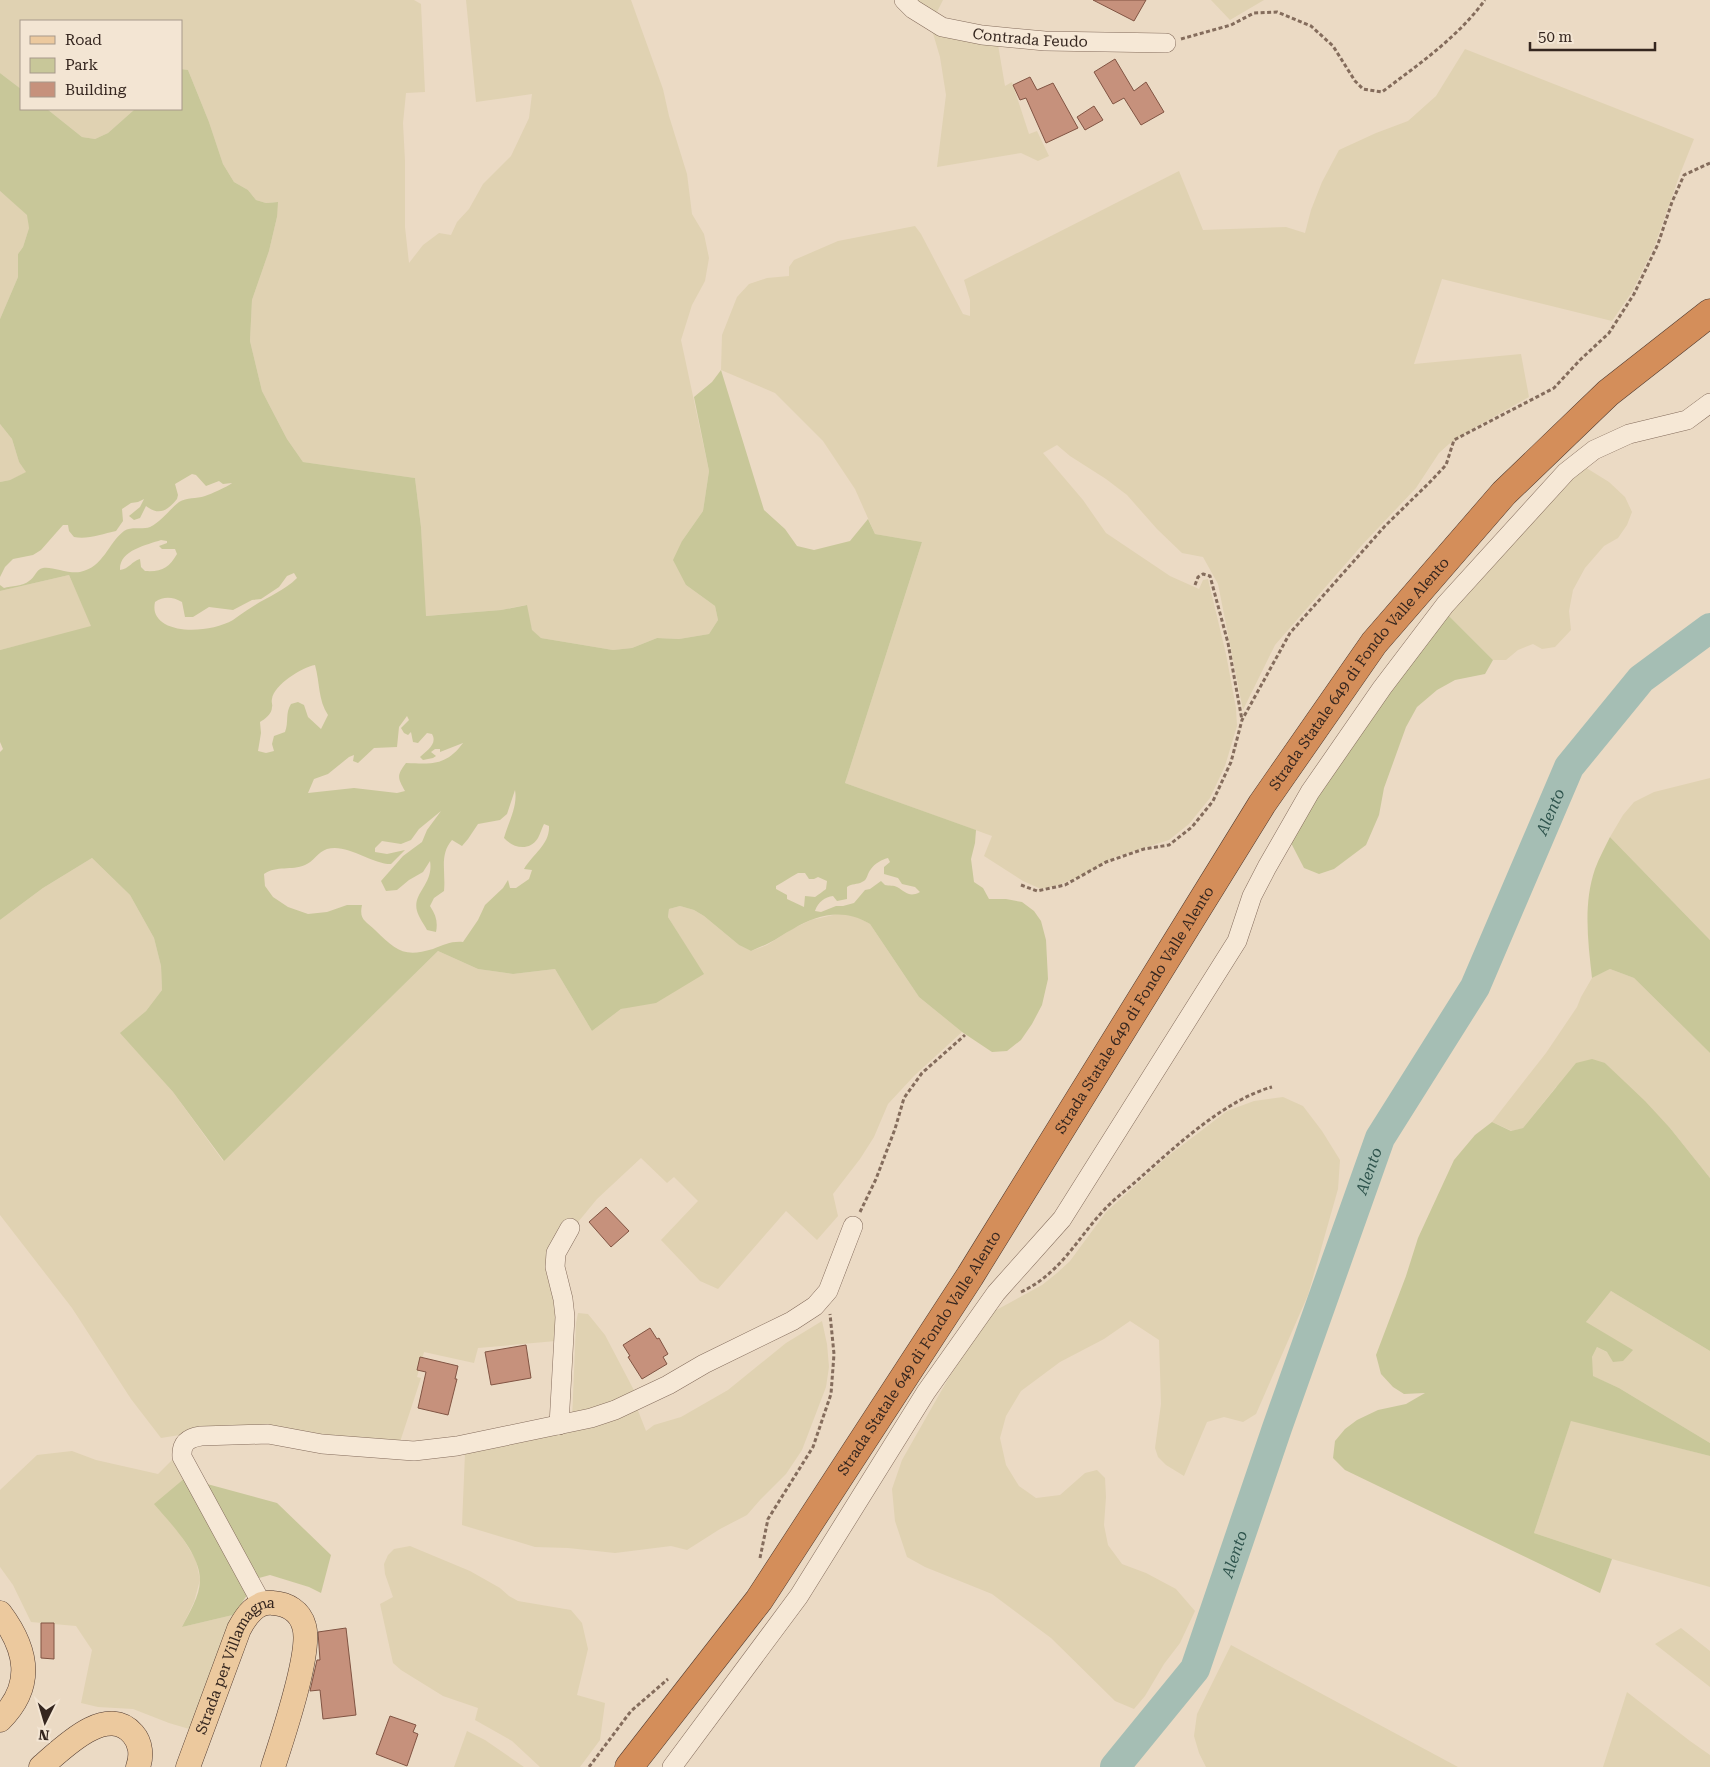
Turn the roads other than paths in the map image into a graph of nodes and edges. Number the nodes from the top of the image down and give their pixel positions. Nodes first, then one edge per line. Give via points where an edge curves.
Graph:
1 (904, 0) edge
2 (1166, 43) road end
3 (1710, 313) edge
4 (1710, 404) edge
5 (853, 1226) road end
6 (570, 1228) dead end
7 (559, 1426) junction
8 (262, 1604) junction
9 (0, 1613) edge
10 (0, 1720) edge
11 (41, 1767) edge
12 (138, 1767) edge
13 (188, 1767) edge
14 (273, 1767) edge
15 (629, 1767) edge
16 (672, 1767) edge

1 - 2 street, Contrada Feudo via 942,27 982,35 1045,41
3 - 15 highway, Strada Statale 649 di Fondo Valle Alento via 1608,393 1504,493 1374,643 1262,804 970,1276 759,1600
4 - 16 street via 1687,420 1629,434 1594,450 1566,472 1445,605 1310,792 1252,896 1237,941 1062,1219 996,1293 926,1392 799,1596
5 - 7 street via 828,1291 816,1306 615,1410
6 - 7 street via 556,1253 565,1317
7 - 8 street via 414,1451 322,1444 268,1434 191,1437 183,1444 182,1457
8 - 13 main road, Strada per Villamagna via 252,1610 239,1629
8 - 14 main road, Strada per Villamagna via 270,1602 291,1607 305,1627 306,1641 298,1684
9 - 10 main road via 20,1646 23,1660 18,1694
11 - 12 main road via 79,1735 107,1723 121,1725 132,1732 140,1748

